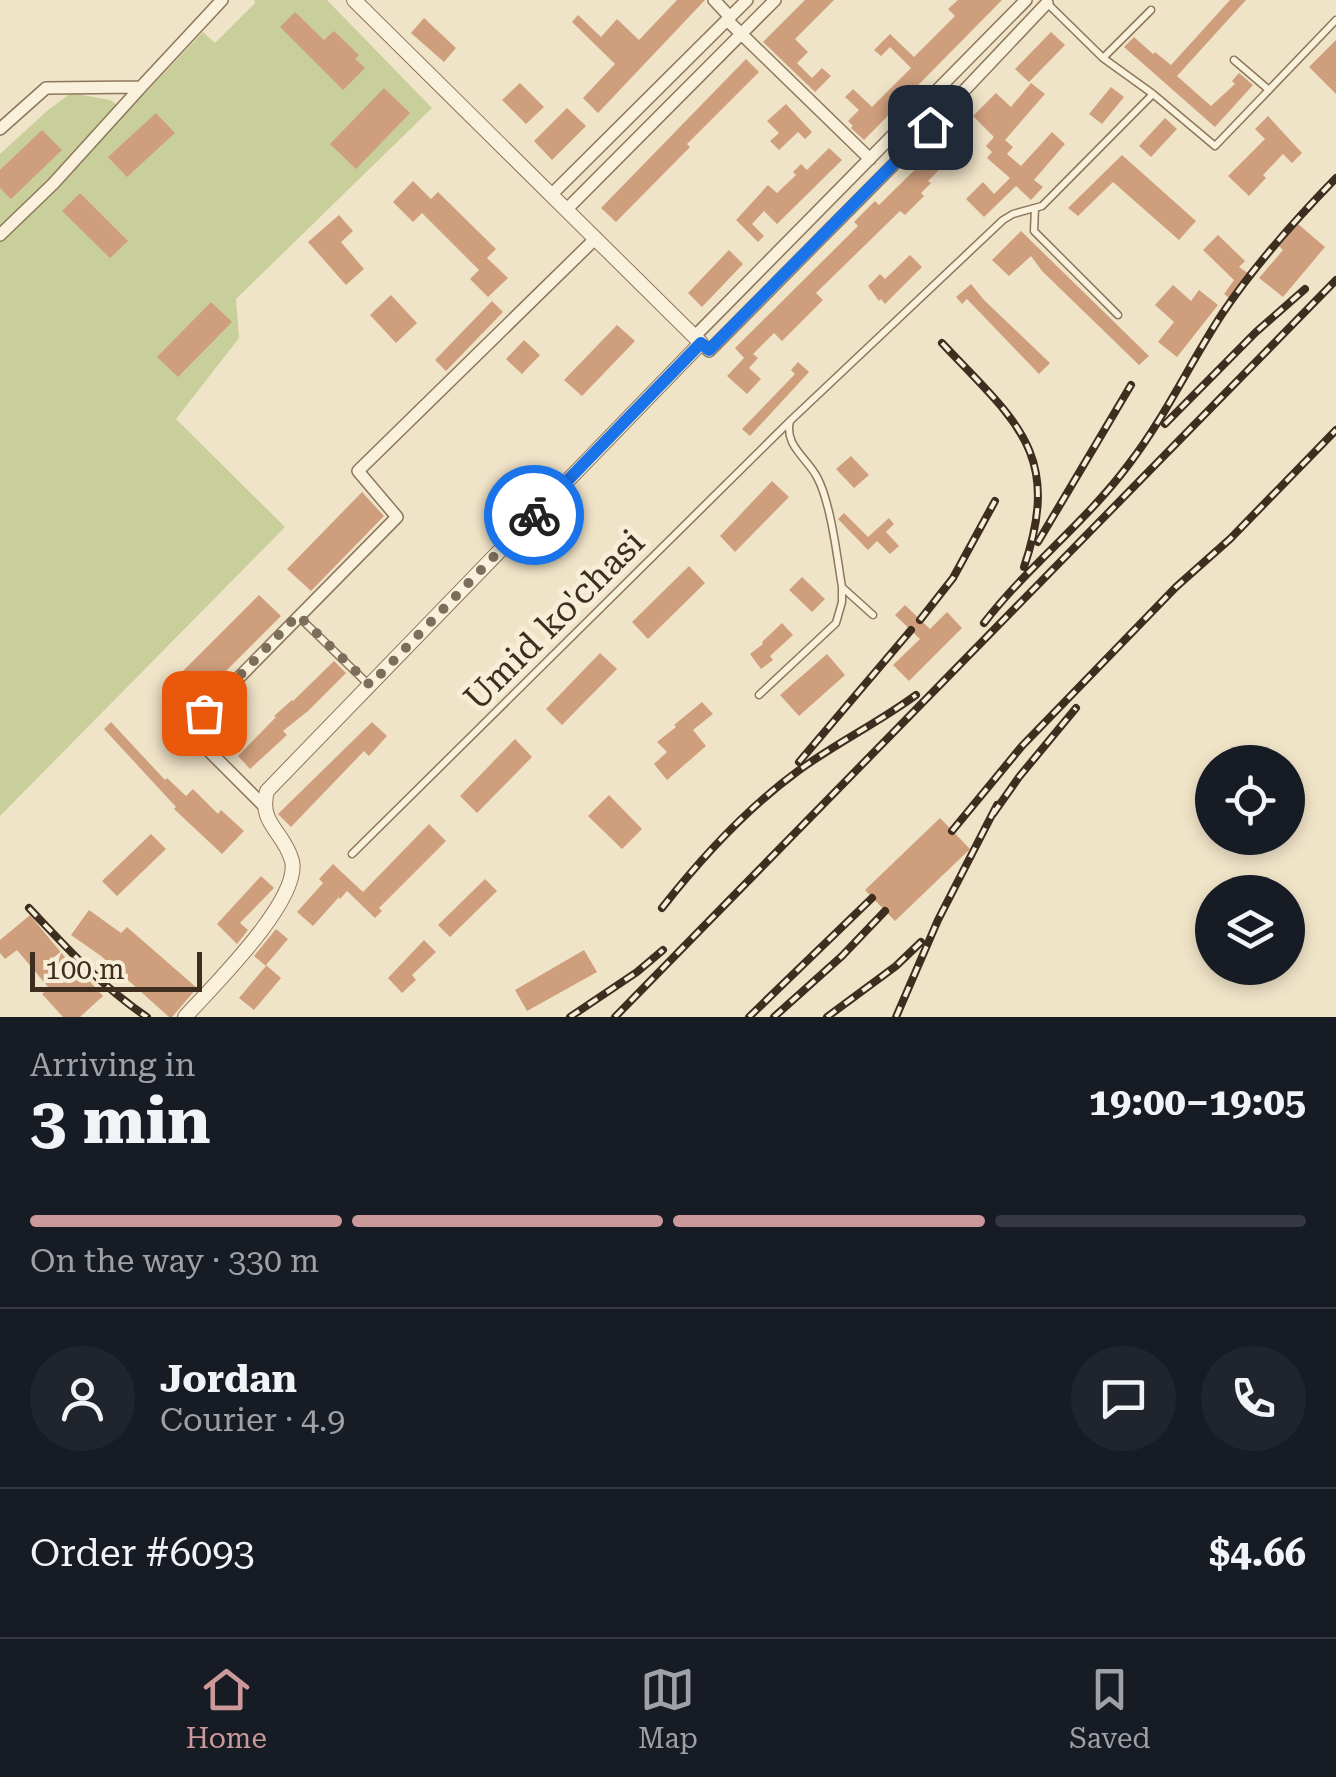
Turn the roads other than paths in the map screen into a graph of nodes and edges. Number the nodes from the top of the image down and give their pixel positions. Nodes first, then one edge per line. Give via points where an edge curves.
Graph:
1 (222, 0) edge
2 (354, 0) edge
3 (714, 0) edge
4 (748, 0) edge
5 (775, 0) edge
6 (1026, 0) edge
7 (1046, 2) edge
8 (1151, 10) dead end
9 (728, 19) junction
10 (1336, 20) edge
11 (740, 35) junction
12 (1103, 58) junction
13 (1234, 60) dead end
14 (141, 87) junction
15 (1269, 90) junction
16 (1153, 94) junction
17 (0, 129) edge
18 (870, 158) junction
19 (552, 194) junction
20 (1035, 208) junction
21 (566, 209) junction
22 (0, 235) edge
23 (596, 238) junction
24 (1118, 315) dead end
25 (698, 340) junction
26 (790, 421) junction
27 (842, 587) junction
28 (298, 615) junction
29 (873, 615) dead end
30 (370, 685) junction
31 (759, 695) dead end
32 (263, 805) junction
33 (352, 854) dead end
34 (185, 1017) edge

1 - 14 street
2 - 19 street
3 - 9 street
4 - 9 street
5 - 11 street
6 - 18 street
7 - 12 lane
7 - 25 street via 709,350
8 - 12 lane
9 - 11 street
9 - 19 street
10 - 15 lane
11 - 18 street
11 - 21 street
12 - 16 lane
13 - 15 lane
14 - 17 street via 46,88
14 - 22 street
15 - 16 lane via 1215,146
16 - 20 lane, Umid ko'chasi
18 - 25 street
19 - 21 street
20 - 24 lane via 1034,231
20 - 26 lane, Umid ko'chasi via 1004,220
21 - 23 street
23 - 25 street
23 - 28 street via 358,471 397,517
25 - 30 street
26 - 27 lane via 792,444 824,497
26 - 33 lane, Umid ko'chasi
27 - 29 lane
27 - 31 lane via 836,622
28 - 30 lane
28 - 32 street via 204,713 195,738
30 - 32 street via 267,791
32 - 34 street via 288,847 294,866 290,887 257,937

